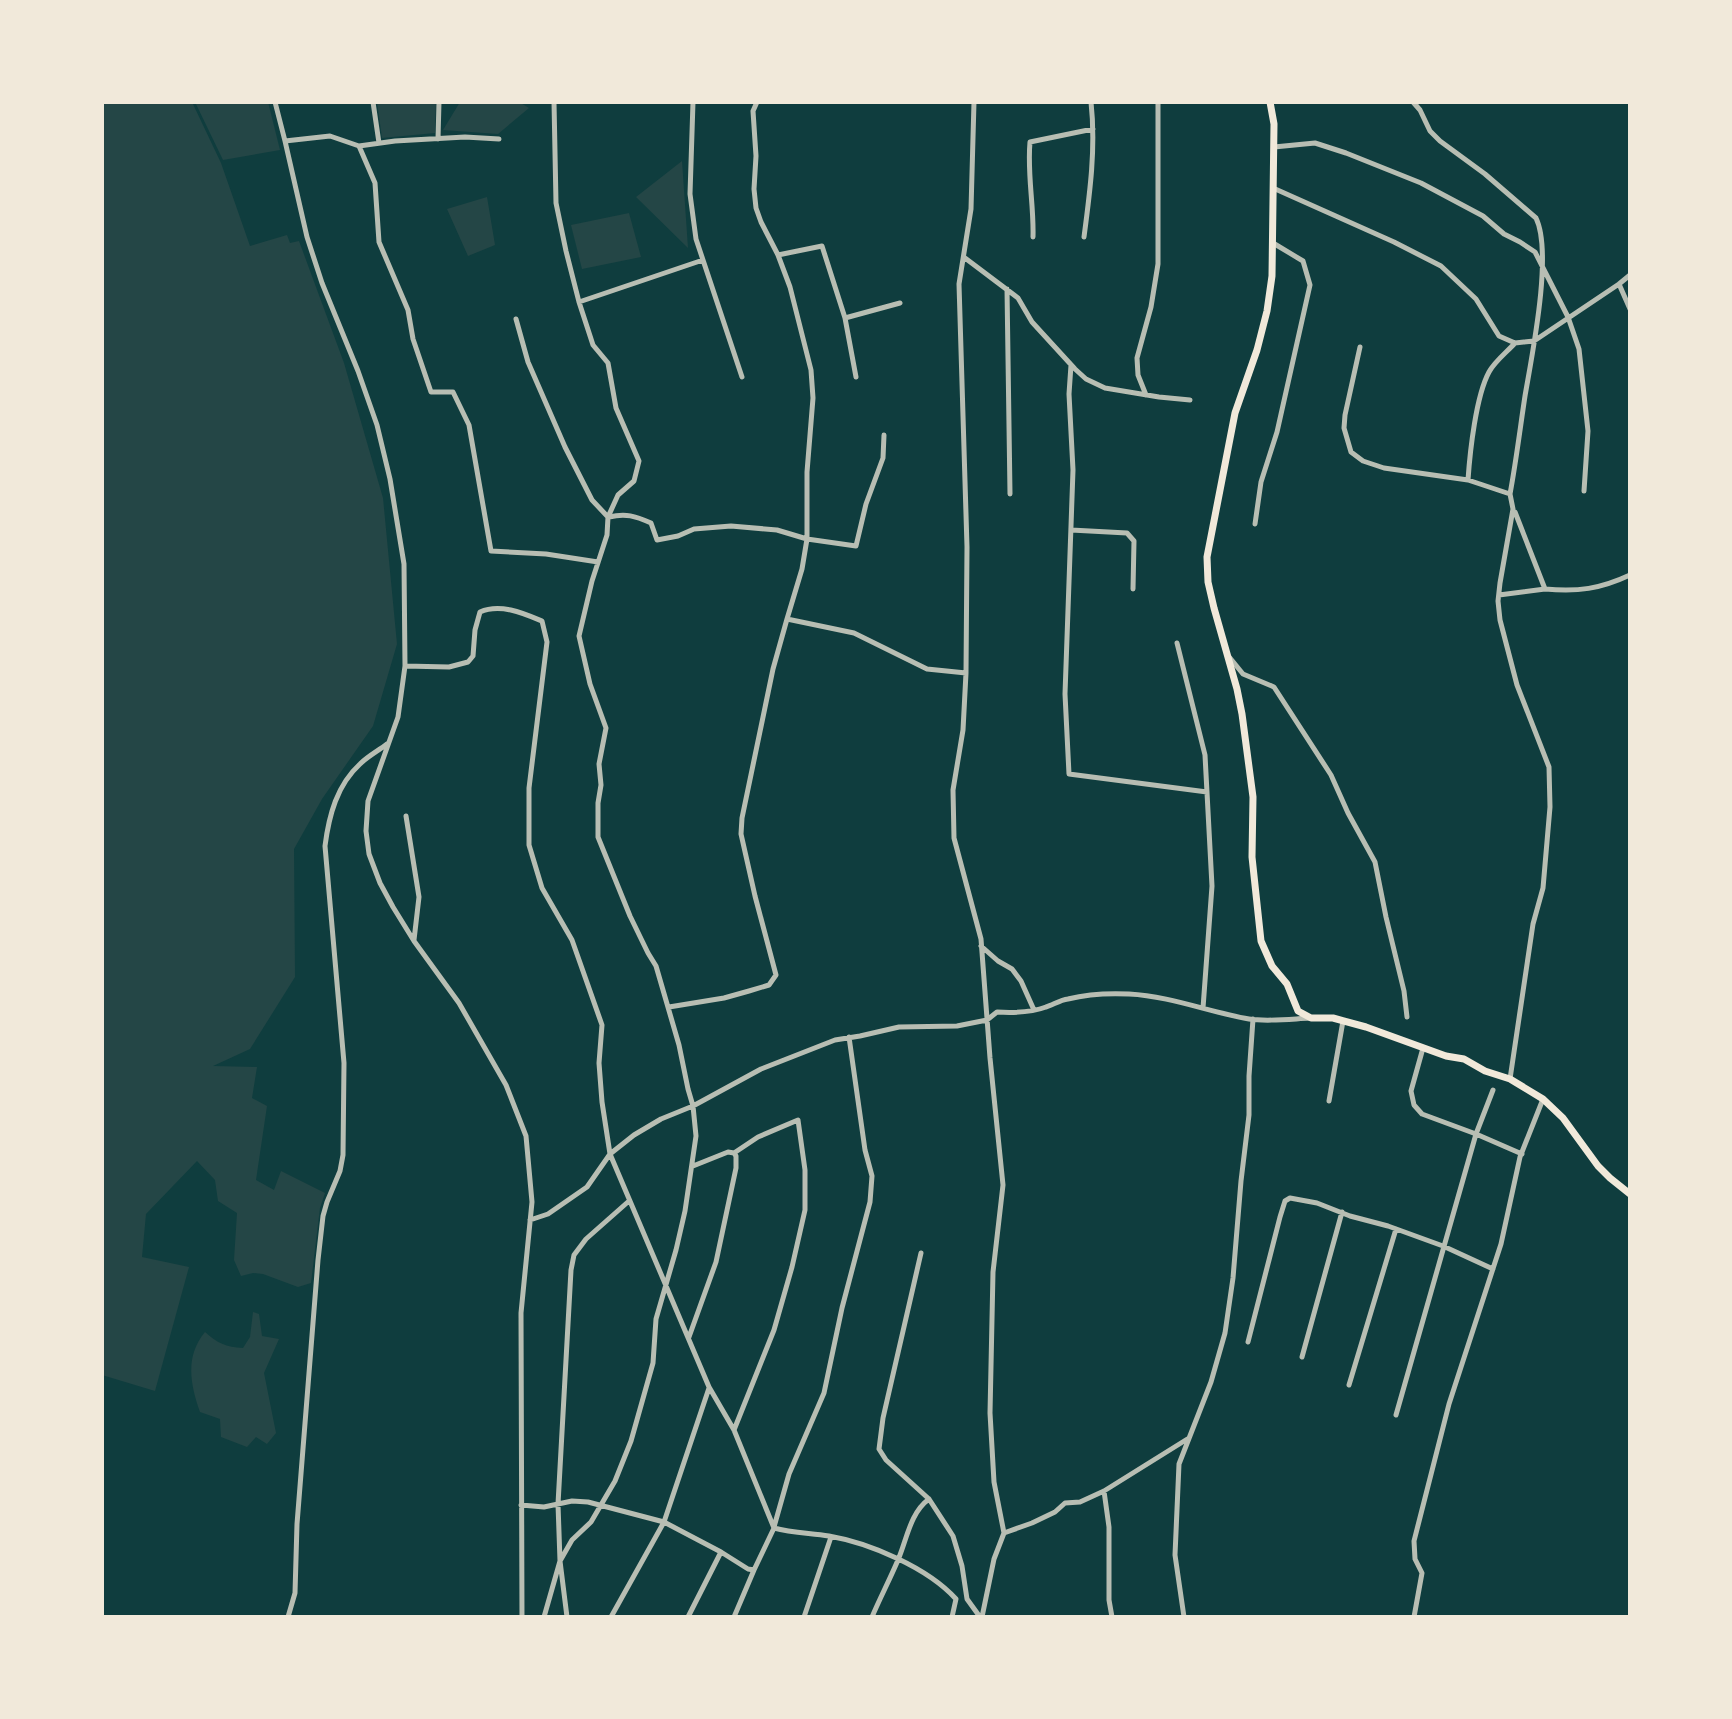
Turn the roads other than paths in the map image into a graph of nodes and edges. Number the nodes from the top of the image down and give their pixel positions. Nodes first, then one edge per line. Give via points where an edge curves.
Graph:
1 (275, 102) edge
2 (373, 102) edge
3 (439, 102) edge
4 (554, 102) edge
5 (693, 102) edge
6 (757, 102) edge
7 (974, 102) edge
8 (1091, 102) edge
9 (1158, 102) edge
10 (1270, 102) edge
11 (1413, 102) edge
12 (1093, 129) junction
13 (438, 139) junction
14 (499, 139) dead end
15 (285, 141) junction
16 (379, 143) junction
17 (359, 146) junction
18 (1274, 147) junction
19 (1273, 188) junction
20 (1033, 237) dead end
21 (1084, 237) dead end
22 (1272, 242) junction
23 (778, 255) junction
24 (965, 258) junction
25 (703, 260) junction
26 (1543, 265) junction
27 (1630, 275) edge
28 (1619, 284) junction
29 (1007, 288) junction
30 (579, 302) junction
31 (900, 303) dead end
32 (1630, 309) edge
33 (1568, 317) junction
34 (845, 318) junction
35 (516, 319) dead end
36 (1534, 341) junction
37 (1515, 343) junction
38 (1360, 347) dead end
39 (1071, 365) junction
40 (742, 377) dead end
41 (856, 377) dead end
42 (1146, 395) junction
43 (1190, 400) dead end
44 (884, 435) dead end
45 (1468, 480) junction
46 (1584, 491) dead end
47 (1010, 494) dead end
48 (1510, 494) junction
49 (1513, 509) junction
50 (608, 517) junction
51 (1255, 524) dead end
52 (1071, 530) junction
53 (807, 539) junction
54 (598, 562) junction
55 (1630, 575) edge
56 (1133, 589) dead end
57 (1545, 589) junction
58 (1499, 595) junction
59 (787, 619) junction
60 (1177, 643) dead end
61 (1226, 653) junction
62 (405, 666) junction
63 (966, 673) junction
64 (388, 744) junction
65 (1207, 792) junction
66 (406, 816) dead end
67 (414, 941) junction
68 (981, 946) junction
69 (669, 1007) junction
70 (1203, 1008) junction
71 (1034, 1010) junction
72 (1407, 1017) dead end
73 (1311, 1018) junction
74 (1253, 1019) junction
75 (987, 1020) junction
76 (1343, 1021) junction
77 (849, 1037) junction
78 (1423, 1048) junction
79 (1510, 1079) junction
80 (1493, 1090) dead end
81 (1543, 1099) junction
82 (1329, 1101) dead end
83 (693, 1106) junction
84 (1476, 1134) junction
85 (734, 1153) junction
86 (610, 1154) junction
87 (1522, 1154) junction
88 (692, 1166) junction
89 (1630, 1194) edge
90 (629, 1201) junction
91 (1342, 1212) junction
92 (530, 1220) junction
93 (1396, 1229) junction
94 (1443, 1246) junction
95 (921, 1253) dead end
96 (1493, 1269) junction
97 (667, 1284) junction
98 (689, 1337) junction
99 (1248, 1342) dead end
100 (1302, 1357) dead end
101 (1349, 1385) dead end
102 (709, 1387) junction
103 (1396, 1415) dead end
104 (734, 1430) junction
105 (1190, 1438) junction
106 (1104, 1491) junction
107 (929, 1499) junction
108 (558, 1504) junction
109 (521, 1505) junction
110 (600, 1507) junction
111 (664, 1522) junction
112 (774, 1528) junction
113 (1004, 1533) junction
114 (831, 1537) junction
115 (721, 1552) junction
116 (898, 1559) junction
117 (560, 1561) junction
118 (754, 1570) junction
119 (288, 1617) edge
120 (522, 1617) edge
121 (544, 1617) edge
122 (567, 1617) edge
123 (611, 1617) edge
124 (688, 1617) edge
125 (734, 1617) edge
126 (804, 1617) edge
127 (872, 1617) edge
128 (952, 1617) edge
129 (981, 1617) edge
130 (1112, 1617) edge
131 (1184, 1617) edge
132 (1414, 1617) edge

1 - 15 street
2 - 16 street
3 - 13 street
4 - 30 street via 556,203
5 - 25 street via 690,194
6 - 23 street via 756,208
7 - 24 street
8 - 12 street
9 - 42 street via 1158,264 1137,358
10 - 18 main road
11 - 26 street via 1440,141 1536,218
12 - 20 street via 1030,142
12 - 21 street
13 - 14 street
13 - 16 street
15 - 17 street via 330,136
15 - 62 street via 307,237 377,425 390,479 404,564
16 - 17 street
17 - 54 street via 375,183 379,242 408,310 431,392 453,392 469,425 491,551
18 - 19 main road
18 - 26 street via 1315,143 1421,183 1483,216 1535,252
19 - 22 main road
19 - 37 street via 1441,266 1476,299 1499,336
22 - 51 street via 1303,261 1310,285
22 - 61 main road via 1267,311 1235,413 1207,557
23 - 34 street via 822,246
23 - 53 street via 811,370
24 - 29 street
24 - 63 street via 959,314
25 - 30 street
25 - 40 street
26 - 33 street
26 - 36 street
27 - 28 street
28 - 32 street
28 - 33 street
29 - 39 street
29 - 47 street
30 - 50 street via 593,345 608,363 616,408 639,461 634,481 618,495
31 - 34 street
33 - 36 street
33 - 46 street via 1579,349 1588,431
34 - 41 street
35 - 50 street via 528,362 565,447 592,500
36 - 37 street
36 - 48 street
37 - 45 street via 1490,369 1483,387
38 - 45 street via 1345,415 1351,452 1384,468
39 - 42 street via 1105,388
39 - 52 street
42 - 43 street
44 - 53 street via 883,458 856,546
45 - 48 street
48 - 49 street
49 - 57 street
49 - 58 street
50 - 53 street via 621,514 651,523 657,540 731,526
50 - 54 street
52 - 56 street via 1127,533 1134,541
52 - 65 street via 1065,694 1069,774
53 - 59 street
54 - 69 street via 579,636 606,728 599,764 598,837
55 - 57 street via 1599,588
57 - 58 street
58 - 79 street via 1517,685 1549,767 1550,794 1543,888
59 - 63 street via 854,633 927,669
59 - 69 street via 741,834 776,975 769,985 749,991
60 - 65 street via 1205,755
61 - 72 street via 1243,674 1274,687 1331,775 1375,862
61 - 73 main road via 1240,702 1250,772 1261,941 1298,1011
62 - 64 street via 398,717
62 - 86 street via 468,662 480,612 490,607 542,621 547,642 529,788 529,845 542,888 572,940 602,1025 599,1063
63 - 68 street via 953,790 954,838
64 - 67 street via 368,801 369,854
64 - 119 street via 347,780 328,818 325,846 344,1063 343,1155 323,1216 295,1593
65 - 70 street via 1212,886
66 - 67 street via 419,897
67 - 92 street via 459,1003 506,1085 526,1136
68 - 71 street via 1012,969
68 - 75 street
69 - 83 street
70 - 71 street via 1114,994 1064,999
70 - 74 street
71 - 75 street via 997,1012
73 - 74 street
73 - 76 main road
74 - 105 street via 1249,1115 1225,1333
75 - 77 street
75 - 113 street via 1003,1185 993,1272 990,1413 994,1482
76 - 78 main road
76 - 82 street
77 - 83 street via 761,1069
77 - 112 street via 872,1176 870,1202 824,1393 789,1474
78 - 79 main road
78 - 84 street via 1411,1091 1414,1105 1422,1114
79 - 81 main road
80 - 84 street
81 - 87 street
81 - 89 main road via 1598,1166
83 - 86 street via 661,1119
83 - 88 street
84 - 87 street
84 - 94 street
85 - 88 street
85 - 98 street via 736,1168 716,1262
85 - 104 street via 798,1120 805,1210 774,1330
86 - 90 street
86 - 92 street via 587,1187
87 - 96 street
88 - 97 street
90 - 97 street
90 - 108 street via 574,1255
91 - 93 street
91 - 99 street via 1297,1199 1285,1201
91 - 100 street
92 - 109 street via 521,1313
93 - 94 street
93 - 101 street
94 - 96 street
94 - 103 street
95 - 107 street via 879,1449
96 - 132 street via 1449,1404 1414,1541 1422,1573
97 - 98 street
97 - 110 street via 656,1319 648,1382 625,1458
98 - 102 street
102 - 104 street
102 - 111 street
104 - 112 street
105 - 106 street
105 - 131 street via 1179,1464 1175,1555
106 - 113 street via 1065,1503
106 - 130 street
107 - 116 street via 909,1525
107 - 129 street via 953,1536 967,1599
108 - 109 street
108 - 110 street via 588,1502
108 - 117 street
109 - 120 street
110 - 111 street
110 - 117 street
111 - 115 street
111 - 123 street
112 - 114 street
112 - 118 street
113 - 129 street
114 - 116 street
114 - 126 street
115 - 118 street
115 - 124 street
116 - 127 street
116 - 128 street via 946,1588 956,1599
117 - 121 street
117 - 122 street
118 - 125 street

